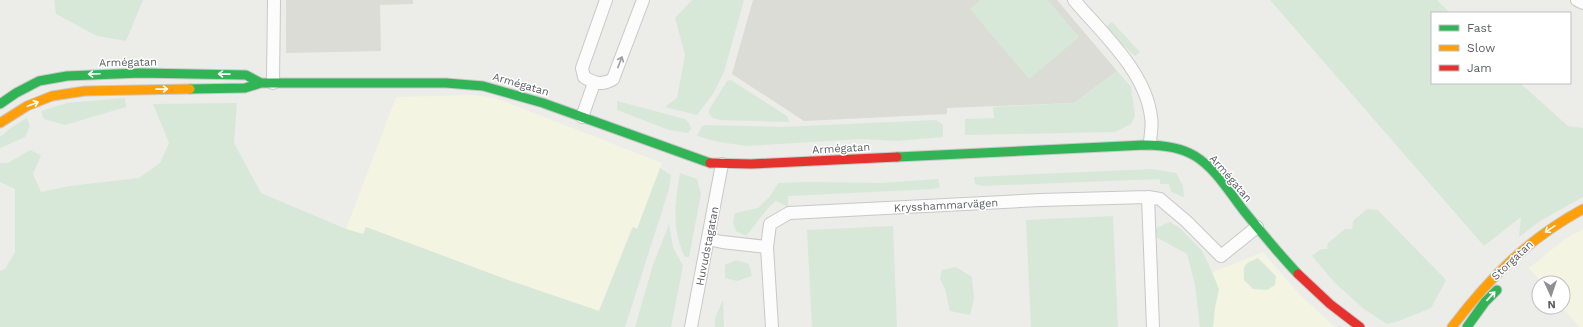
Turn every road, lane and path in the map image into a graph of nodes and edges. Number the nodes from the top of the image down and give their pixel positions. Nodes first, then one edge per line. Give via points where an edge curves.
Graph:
1 (274, 0) edge
2 (606, 0) edge
3 (643, 0) edge
4 (1074, 0) edge
5 (1577, 0) edge
6 (1583, 3) edge
7 (267, 83) junction
8 (594, 83) junction
9 (0, 104) edge
10 (582, 117) junction
11 (0, 123) edge
12 (1150, 144) junction
13 (722, 164) junction
14 (1148, 197) junction
15 (1583, 209) edge
16 (1257, 227) junction
17 (708, 239) junction
18 (767, 247) junction
19 (1505, 281) dead end
20 (1472, 300) junction
21 (691, 327) edge
22 (772, 327) edge
23 (1153, 327) edge
24 (1360, 327) edge
25 (1445, 327) edge
26 (1452, 327) edge
27 (1467, 327) edge

1 - 7 street
2 - 8 street via 582,68 584,77
8 -> 3 street via 606,84 613,79
4 - 12 street via 1140,80 1152,118
5 - 6 street
7 -> 9 street, Armégatan via 246,75 140,73 67,76 39,81
7 - 10 street, Armégatan via 446,83 483,86 544,103
11 -> 7 street, Armégatan via 27,106 52,96 85,91 245,88
8 - 10 street
10 - 13 street, Armégatan via 678,153
12 - 13 street, Armégatan
12 - 16 street, Armégatan via 1181,150 1208,166
13 - 17 street, Huvudstagatan
14 - 16 street, Krysshammarvägen via 1160,199 1221,256
14 - 18 street, Krysshammarvägen via 789,213 770,224
14 - 23 street
15 -> 20 street, Storgatan via 1532,241 1500,269
16 - 24 street, Armégatan via 1321,296
17 - 18 street
17 - 21 street, Huvudstagatan
18 - 22 street, Krysshammarvägen
27 -> 19 street, Storgatan via 1485,302
20 - 25 street, Storgatan
20 - 26 street, Storgatan

